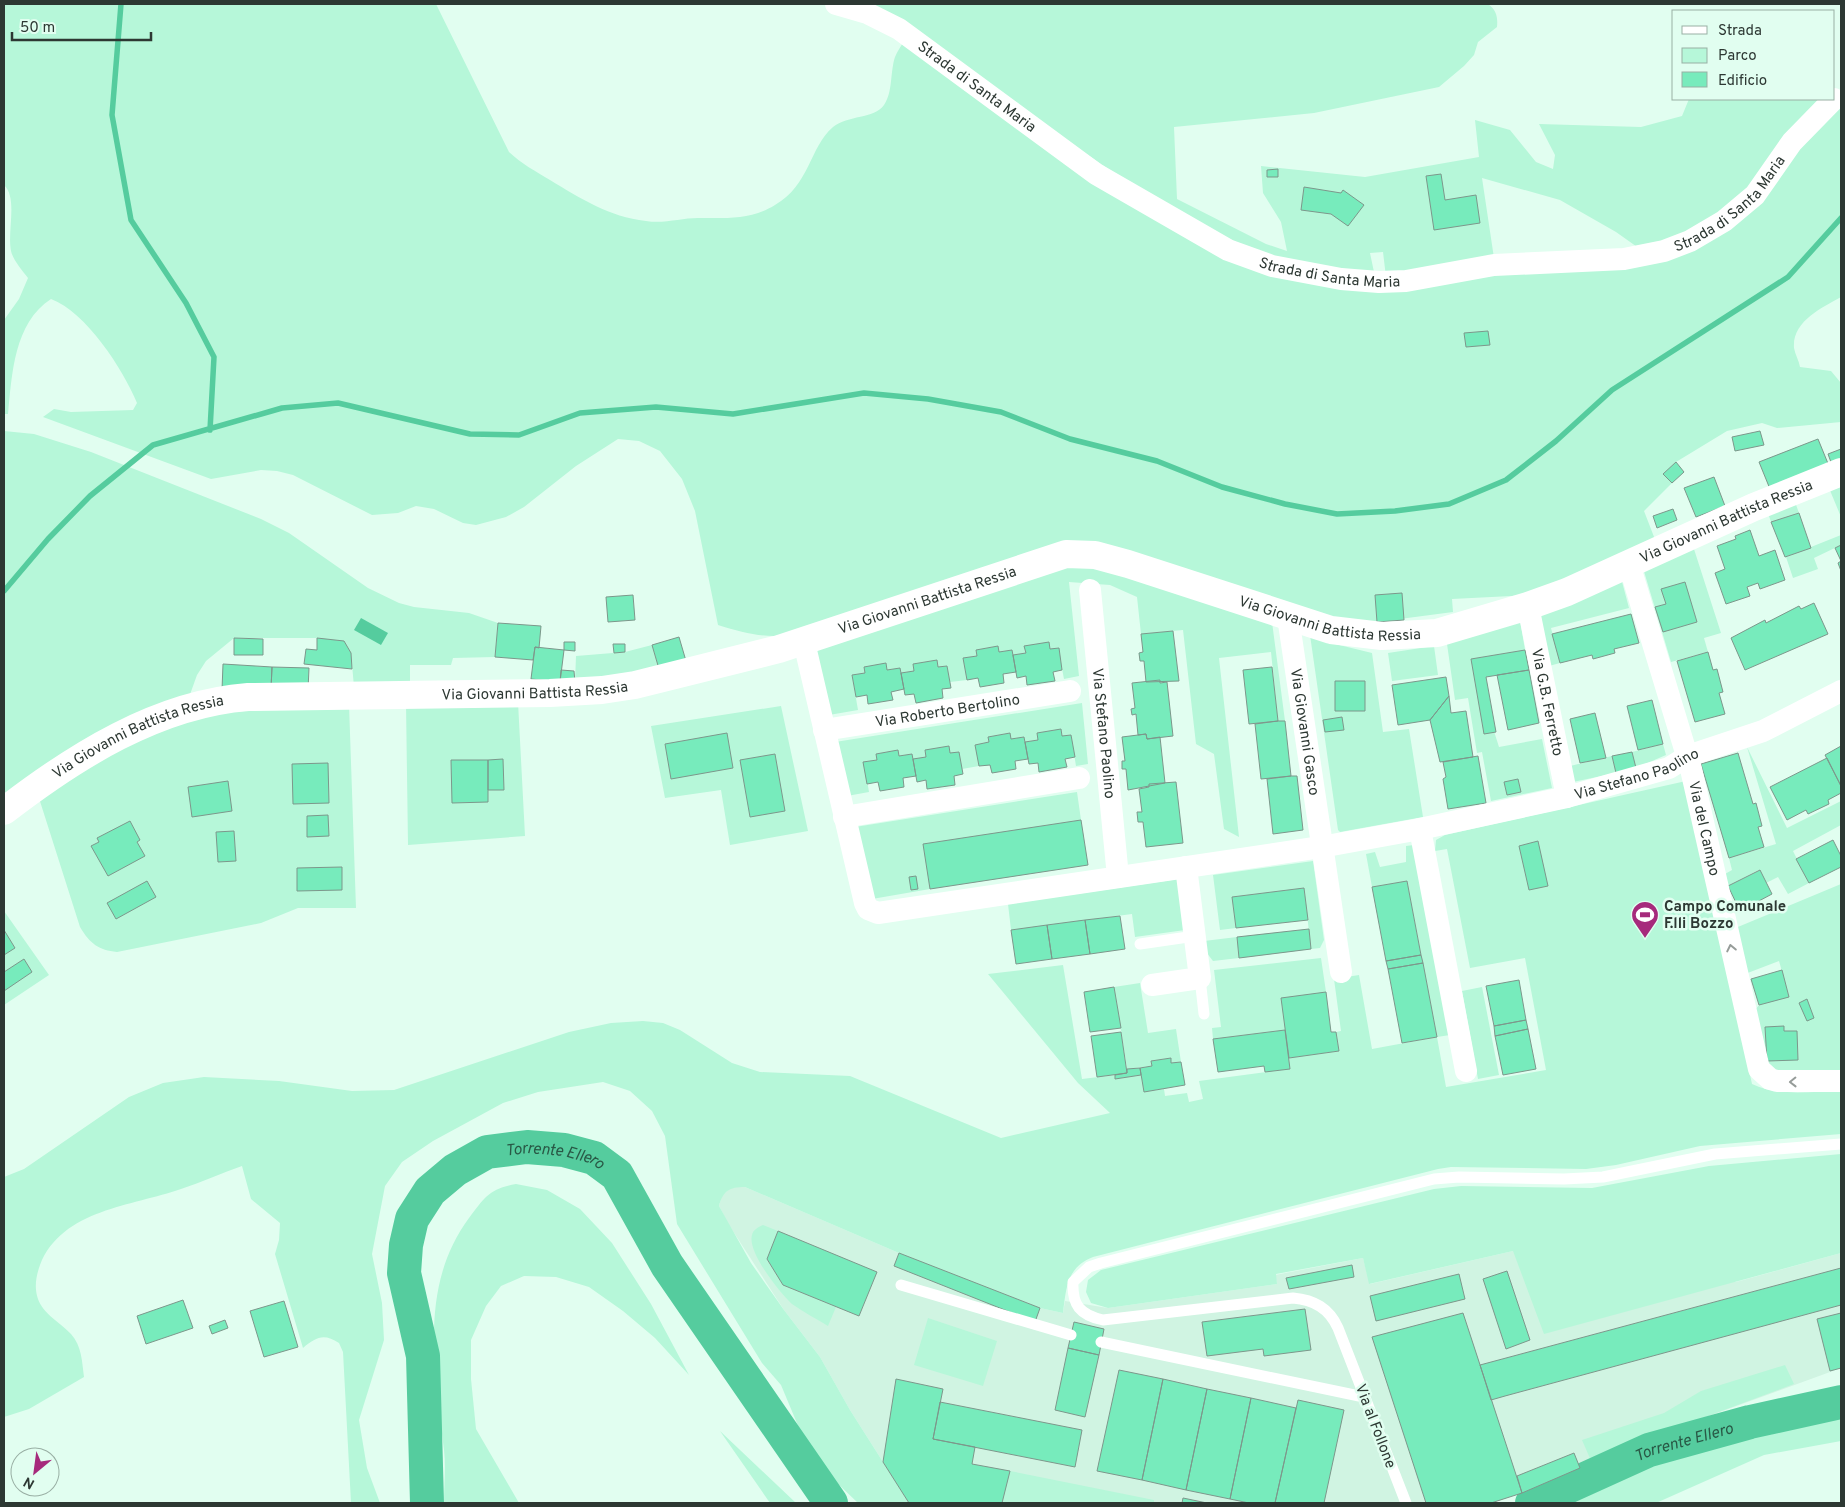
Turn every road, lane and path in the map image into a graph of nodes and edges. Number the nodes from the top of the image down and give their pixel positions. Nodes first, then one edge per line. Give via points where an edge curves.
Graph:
1 (836, 4) edge
2 (1833, 100) edge
3 (1841, 472) edge
4 (1629, 564) junction
5 (1090, 590) dead end
6 (1528, 606) junction
7 (1288, 617) junction
8 (804, 642) junction
9 (1070, 691) dead end
10 (1841, 691) edge
11 (824, 730) junction
12 (1688, 756) junction
13 (1079, 778) dead end
14 (1567, 797) junction
15 (4, 811) edge
16 (844, 817) junction
17 (1420, 829) junction
18 (1321, 847) junction
19 (1186, 867) junction
20 (1118, 877) junction
21 (1195, 936) junction
22 (1140, 944) dead end
23 (1341, 972) dead end
24 (1200, 978) junction
25 (1152, 985) dead end
26 (1204, 1014) dead end
27 (1466, 1071) dead end
28 (1841, 1081) edge
29 (1841, 1144) edge
30 (901, 1285) dead end
31 (1071, 1335) dead end
32 (1101, 1342) dead end
33 (1364, 1397) junction
34 (1406, 1503) edge

1 - 2 street, Strada di Santa Maria via 874,16 907,34 1096,174 1220,246 1272,266 1349,280 1401,282 1494,265 1624,259 1675,247 1710,230 1747,203 1763,186 1796,138
3 - 4 street, Via Giovanni Battista Ressia via 1754,507
4 - 6 street, Via Giovanni Battista Ressia
4 - 12 street, Via del Campo
5 - 20 street, Via Stefano Paolino
6 - 7 street, Via Giovanni Battista Ressia via 1437,633 1399,636 1342,633
6 - 14 street, Via G.B. Ferretto
7 - 8 street, Via Giovanni Battista Ressia via 1128,564 1095,555 1075,554 1058,556
7 - 18 street, Via Giovanni Gasco
8 - 11 street
8 - 15 street, Via Giovanni Battista Ressia via 653,681 602,690 248,697 212,702 176,712 112,741 67,766
9 - 11 street, Via Roberto Bertolino
10 - 12 street, Via Stefano Paolino via 1763,731
11 - 16 street
12 - 14 street, Via Stefano Paolino via 1669,768
28 -> 12 street, Via del Campo via 1777,1081 1759,1069
13 - 16 street
14 - 17 street, Via Stefano Paolino
16 - 20 street, Via Stefano Paolino via 864,903 870,911 883,913
17 - 18 street, Via Stefano Paolino
17 - 27 street
18 - 19 street, Via Stefano Paolino
18 - 23 street
19 - 20 street, Via Stefano Paolino
19 - 21 street
21 - 22 lane
21 - 24 street
24 - 25 street
24 - 26 lane
29 - 33 lane, Via al Follone via 1715,1154 1597,1178 1434,1179 1101,1263 1089,1267 1073,1282 1076,1305 1083,1314 1103,1320 1293,1298 1307,1300 1328,1312 1338,1328
30 - 31 lane
32 - 33 lane
33 - 34 lane, Via al Follone

